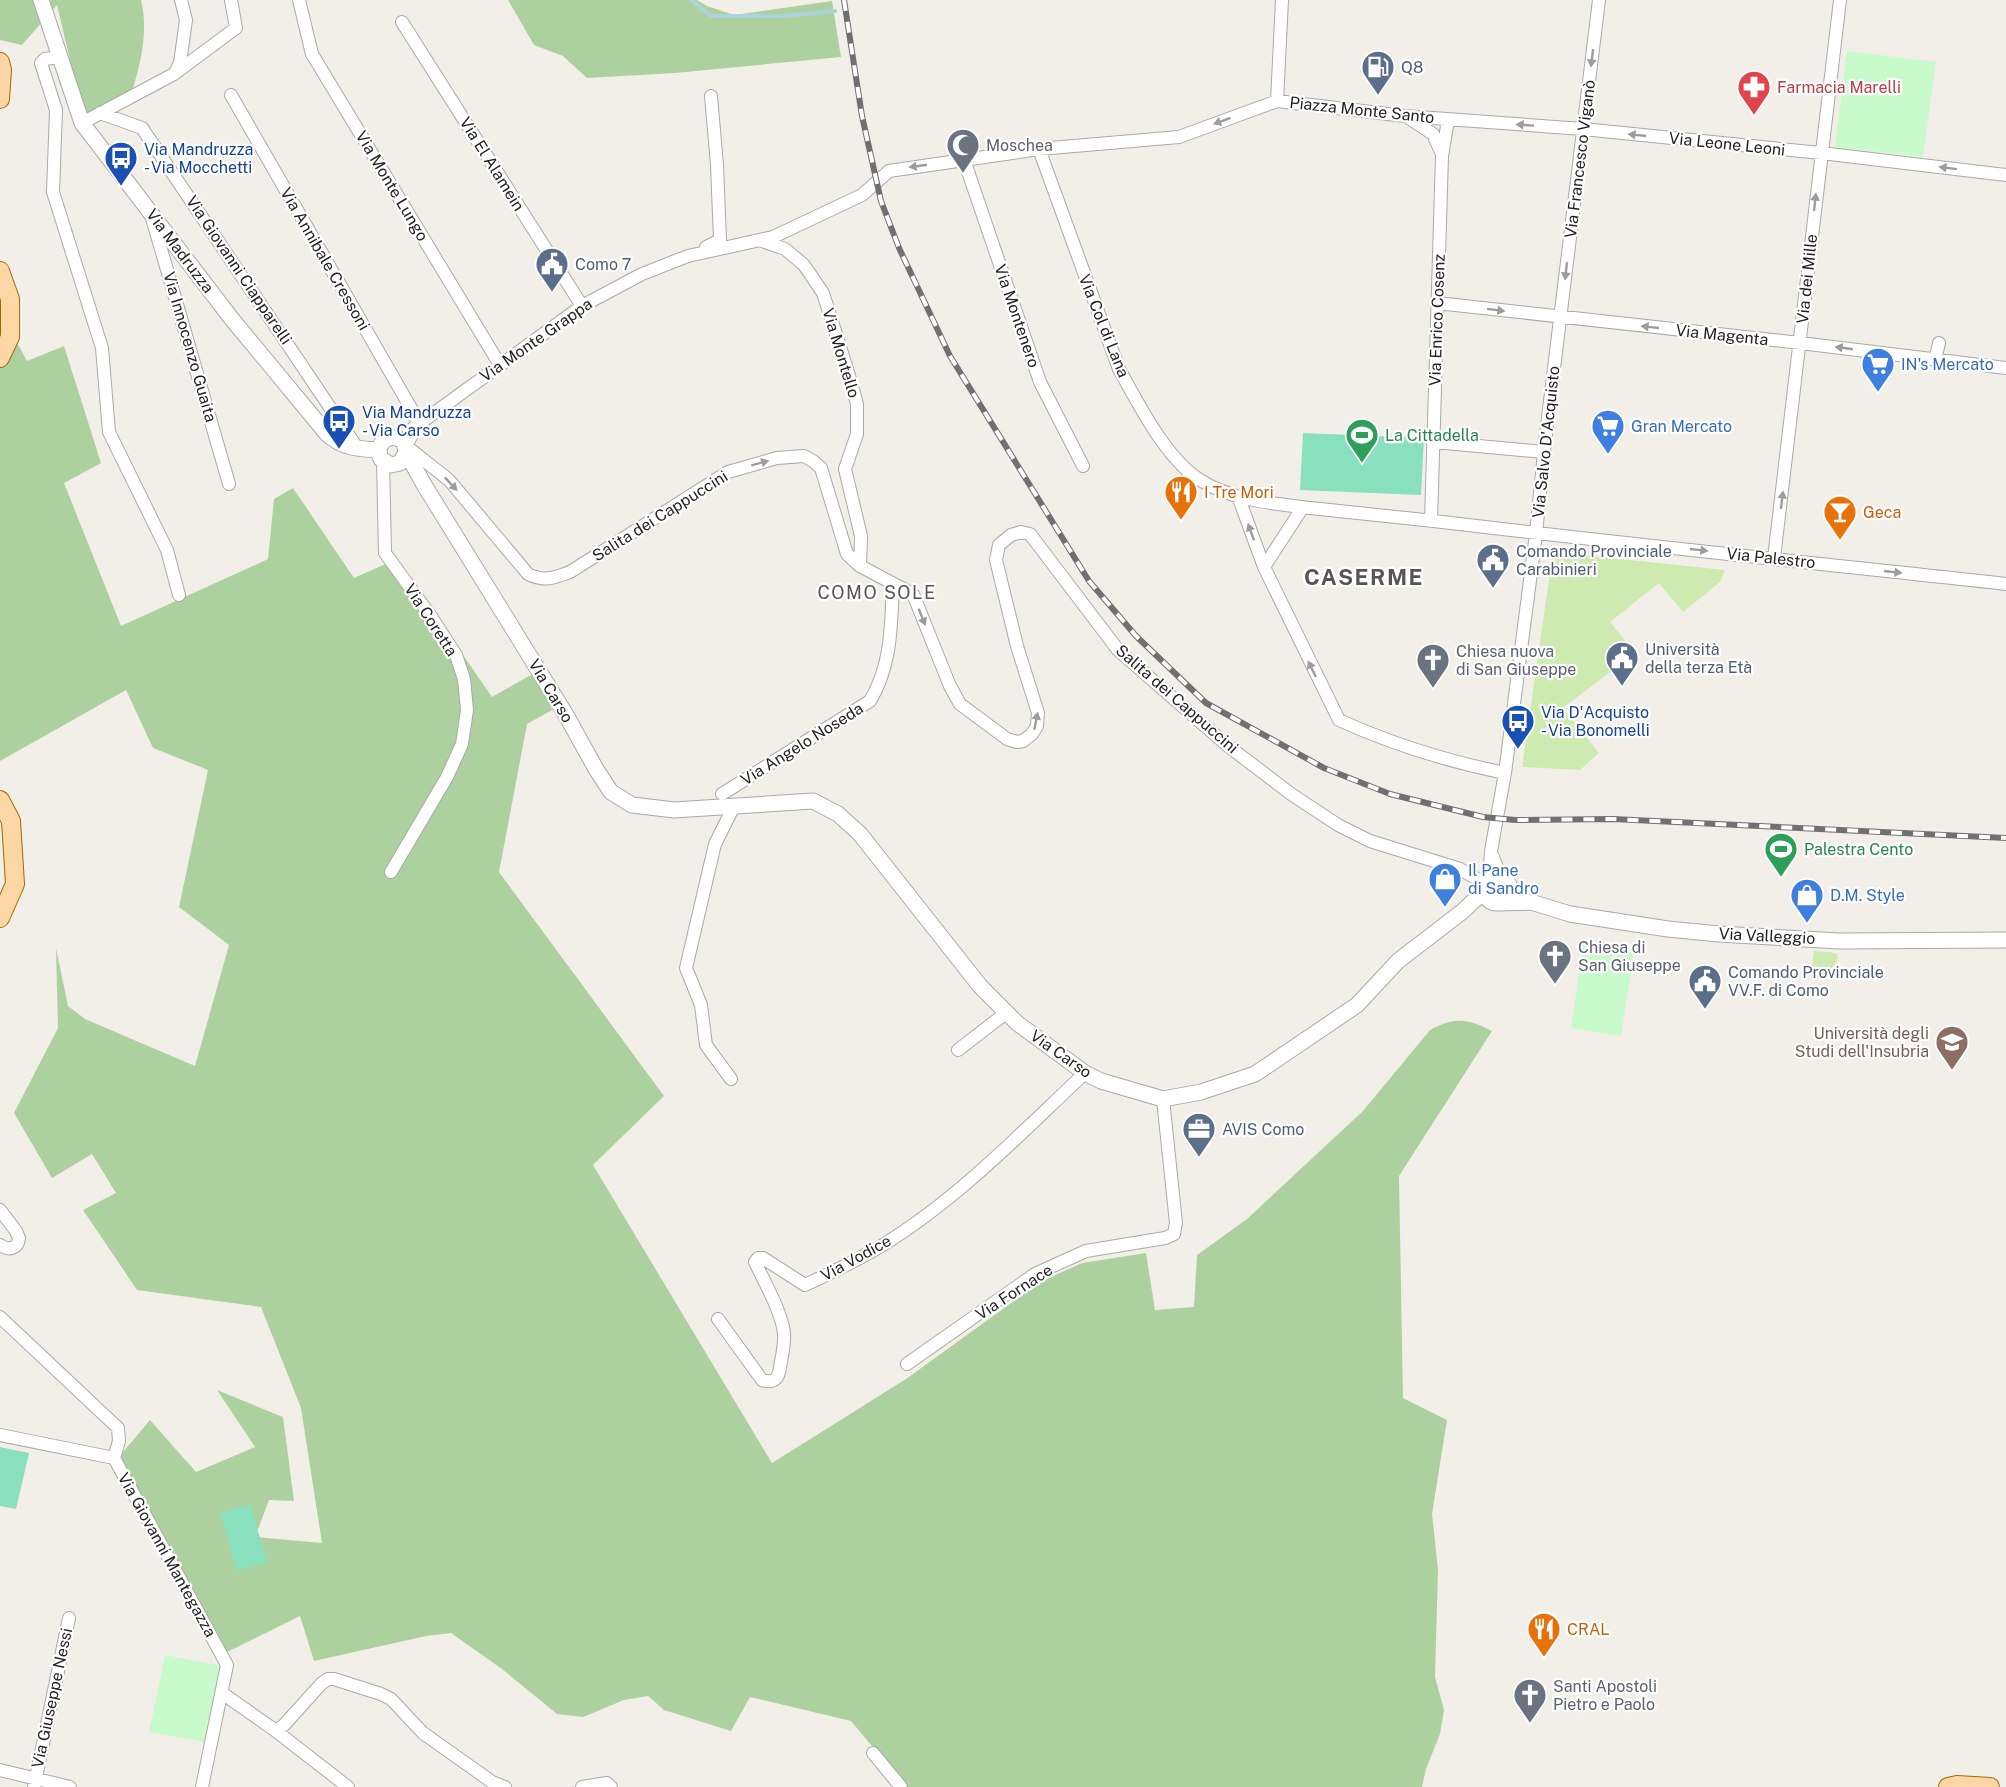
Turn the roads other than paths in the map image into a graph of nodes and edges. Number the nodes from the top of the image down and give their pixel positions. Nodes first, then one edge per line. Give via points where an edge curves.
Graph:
1 (41, 0) edge
2 (181, 0) edge
3 (231, 0) edge
4 (299, 0) edge
5 (1282, 0) edge
6 (1599, 0) edge
7 (1840, 0) edge
8 (402, 22) dead end
9 (60, 57) junction
10 (0, 62) edge
11 (174, 74) junction
12 (231, 95) dead end
13 (711, 96) dead end
14 (0, 99) edge
15 (1277, 101) junction
16 (100, 113) junction
17 (1405, 116) junction
18 (1448, 120) junction
19 (82, 123) junction
20 (1583, 129) junction
21 (1039, 149) junction
22 (1821, 153) junction
23 (1442, 156) junction
24 (964, 160) junction
25 (2006, 175) edge
26 (150, 211) junction
27 (761, 240) junction
28 (688, 256) junction
29 (0, 271) edge
30 (1437, 303) junction
31 (582, 306) junction
32 (1561, 318) junction
33 (1800, 343) junction
34 (1939, 343) dead end
35 (0, 358) edge
36 (1935, 360) junction
37 (500, 365) junction
38 (2006, 368) edge
39 (418, 424) junction
40 (1434, 442) junction
41 (404, 446) junction
42 (358, 449) junction
43 (1544, 452) junction
44 (385, 459) junction
45 (1083, 466) dead end
46 (423, 483) junction
47 (229, 484) dead end
48 (1238, 496) junction
49 (1303, 507) junction
50 (1431, 521) junction
51 (1536, 534) junction
52 (1774, 558) junction
53 (860, 566) junction
54 (1264, 567) junction
55 (893, 584) junction
56 (2006, 584) edge
57 (179, 595) dead end
58 (1505, 773) junction
59 (722, 794) dead end
60 (0, 800) edge
61 (734, 806) junction
62 (391, 873) dead end
63 (1494, 889) junction
64 (0, 918) edge
65 (2006, 940) edge
66 (1006, 1013) junction
67 (958, 1050) dead end
68 (1085, 1073) junction
69 (731, 1079) dead end
70 (1163, 1099) junction
71 (0, 1210) edge
72 (0, 1245) edge
73 (0, 1317) edge
74 (718, 1319) dead end
75 (907, 1364) dead end
76 (0, 1436) edge
77 (114, 1458) junction
78 (69, 1618) dead end
79 (222, 1693) junction
80 (276, 1731) junction
81 (873, 1753) dead end
82 (0, 1770) edge
83 (35, 1782) edge
84 (70, 1787) edge
85 (202, 1787) edge
86 (348, 1787) edge
87 (505, 1787) edge
88 (582, 1787) edge
89 (611, 1787) edge
90 (901, 1787) edge
91 (1948, 1787) edge
92 (1990, 1787) edge

1 - 9 street, Via Madruzza
2 - 11 street via 186,20 180,63
3 - 11 street via 236,28
4 - 37 street, Via Monte Lungo via 312,54
5 - 15 street
6 -> 20 street, Via Francesco Viganò
7 - 22 street, Via dei Mille
8 - 31 street, Via El Alamein
9 - 19 street, Via Madruzza
9 - 57 street via 41,63 56,110 53,192 102,348 109,432 167,550
10 - 14 main road
11 - 16 street
12 - 39 street, Via Annibale Cressoni
13 - 28 street via 720,240
15 - 17 street, Piazza Monte Santo
15 -> 21 street, Via Monte Grappa via 1179,137
16 - 19 street
16 - 42 street, Via Giovanni Ciapparelli via 142,128
17 - 18 street, Piazza Monte Santo
17 - 23 street via 1433,134
20 -> 18 street, Via Leone Leoni
18 - 23 street, Via Enrico Cosenz
19 - 26 street, Via Madruzza
22 -> 20 street, Via Leone Leoni
20 -> 32 street, Via Francesco Viganò
21 - 24 street, Via Monte Grappa
21 - 48 street, Via Col di Lana via 1115,358 1134,396 1183,466 1199,480
25 -> 22 street, Via Leone Leoni
33 -> 22 street, Via dei Mille
23 - 30 street, Via Enrico Cosenz
24 -> 27 street, Via Monte Grappa via 889,171 862,195
24 - 45 street, Via Montenero via 1040,382
26 - 42 street, Via Madruzza via 231,318 327,434 342,445
26 - 47 street, Via Innocenzo Guaita
27 - 28 street, Via Monte Grappa
27 - 53 street, Via Montello via 785,249 804,265 823,293 848,372 857,404 857,434 845,470 861,536
28 - 31 street, Via Monte Grappa via 642,274
29 - 35 main road via 10,299 10,337
30 -> 32 street, Via Magenta
30 - 40 street, Via Enrico Cosenz
31 - 37 street, Via Monte Grappa
33 -> 32 street, Via Magenta
32 - 43 street, Via Salvo D'Acquisto
36 -> 33 street, Via Magenta
52 -> 33 street, Via dei Mille
34 - 36 street
36 - 38 street, Via Magenta
37 - 39 street, Via Monte Grappa
39 - 41 street, Via Monte Grappa
40 - 43 street
40 - 50 street, Via Enrico Cosenz
41 - 44 street via 400,463
41 - 44 street via 391,437 386,439
41 - 46 street, Via Carso
41 -> 53 street, Salita dei Cappuccini via 448,480 528,574 540,580 570,572 728,472 777,458 804,456 821,468 847,554
42 - 44 street, Via Madruzza
43 - 51 street, Via Salvo D'Acquisto
44 - 46 street, Via Carso
44 - 62 street, Via Coretta via 385,553 456,655 464,679 467,710 462,744 447,777
46 - 61 street, Via Carso via 611,792 632,805 674,810
48 - 49 street, Via Col di Lana
54 -> 48 street
49 - 50 street, Via Col di Lana
49 - 54 street
50 - 51 street, Via Palestro
51 -> 52 street, Via Palestro
51 - 58 street, Via Salvo D'Acquisto
52 -> 56 street, Via Palestro
53 - 55 street, Salita dei Cappuccini
58 -> 54 street via 1404,747 1339,720
55 - 59 street, Via Angelo Noseda via 889,649 880,685 870,701
55 -> 63 street, Salita dei Cappuccini via 913,594 960,704 1007,739 1023,741 1032,734 1038,713 996,560 999,545 1011,535 1030,534 1118,650 1237,753 1338,825 1370,841 1460,869
58 - 63 street, Via Salvo D'Acquisto via 1491,851
60 - 64 main road via 11,821 15,884
61 - 66 street, Via Carso via 813,801 838,814 860,834 980,986
61 - 69 street via 715,844 686,968 701,1005 706,1045
63 - 65 street, Via Valleggio via 1570,914 1668,929 1839,940
63 - 70 street, Via Carso via 1398,961 1357,1005 1255,1074 1201,1092
66 - 67 street
66 - 68 street, Via Carso
68 - 70 street, Via Carso
68 - 74 street, Via Vodice via 950,1197 878,1247 805,1285 758,1258 755,1262 784,1334 776,1380 762,1380
70 - 75 street, Via Fornace via 1174,1234 1086,1251 1035,1274
71 - 72 street via 19,1238 13,1248
73 - 77 street via 118,1428
76 - 77 street, Via Giovanni Mantegazza
77 - 79 street, Via Giovanni Mantegazza via 227,1665
78 - 83 street, Via Giuseppe Nessi
79 - 80 street
79 - 85 street, Via Giovanni Mantegazza
80 - 86 street
80 - 87 street via 321,1684 334,1679 391,1699 423,1733
81 - 90 street
82 - 83 street
83 - 84 street
88 - 89 street via 607,1783
91 - 92 main road

